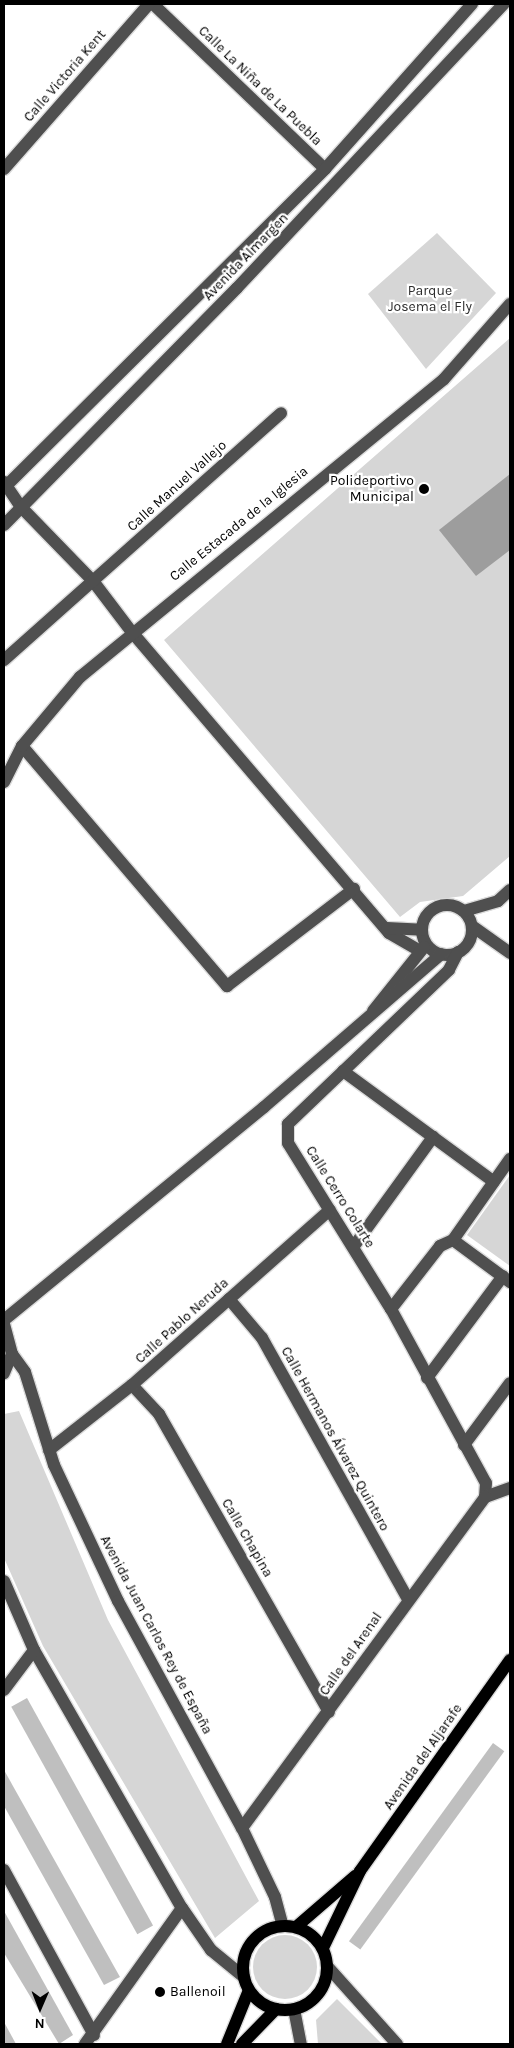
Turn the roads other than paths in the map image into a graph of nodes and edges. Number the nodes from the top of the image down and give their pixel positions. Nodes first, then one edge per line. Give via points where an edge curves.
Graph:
1 (149, 4) edge
2 (153, 4) edge
3 (472, 4) edge
4 (504, 4) edge
5 (4, 169) edge
6 (325, 169) junction
7 (510, 304) edge
8 (281, 413) dead end
9 (5, 485) edge
10 (21, 507) junction
11 (4, 525) edge
12 (93, 580) junction
13 (131, 631) junction
14 (4, 660) edge
15 (22, 746) junction
16 (4, 782) edge
17 (354, 889) junction
18 (510, 890) edge
19 (464, 911) junction
20 (472, 926) junction
21 (387, 928) junction
22 (422, 930) junction
23 (423, 948) junction
24 (458, 952) junction
25 (510, 953) edge
26 (441, 954) junction
27 (373, 1011) junction
28 (343, 1071) junction
29 (433, 1137) junction
30 (510, 1158) edge
31 (494, 1182) junction
32 (330, 1210) junction
33 (453, 1240) junction
34 (354, 1246) junction
35 (507, 1279) edge
36 (229, 1298) junction
37 (391, 1309) junction
38 (4, 1320) edge
39 (4, 1324) edge
40 (12, 1354) junction
41 (4, 1374) edge
42 (427, 1378) junction
43 (510, 1383) edge
44 (132, 1385) junction
45 (464, 1445) junction
46 (49, 1450) junction
47 (510, 1488) edge
48 (484, 1497) junction
49 (4, 1580) edge
50 (408, 1598) junction
51 (34, 1650) junction
52 (510, 1660) edge
53 (4, 1690) edge
54 (329, 1712) junction
55 (242, 1828) junction
56 (4, 1870) edge
57 (360, 1871) junction
58 (182, 1908) junction
59 (283, 1926) junction
60 (296, 1927) junction
61 (323, 1948) junction
62 (328, 1966) junction
63 (244, 1977) junction
64 (249, 1990) junction
65 (276, 2009) junction
66 (294, 2009) junction
67 (90, 2040) edge
68 (226, 2044) edge
69 (242, 2044) edge
70 (302, 2044) edge
71 (397, 2044) edge

1 - 5 street, Calle Victoria Kent
2 - 6 street, Calle La Niña de La Puebla
3 - 6 street, Avenida Almargen
4 - 10 street, Avenida Almargen via 237,288
6 - 9 street, Avenida Almargen
7 - 13 street, Calle Estacada de la Iglesia via 444,379
8 - 12 street, Calle Manuel Vallejo
9 - 10 street
10 - 11 street, Avenida Almargen
10 - 12 street
12 - 13 street
12 - 14 street, Calle Manuel Vallejo
13 - 15 street, Calle Estacada de la Iglesia via 80,677
13 - 17 street
15 - 16 street, Calle Estacada de la Iglesia
15 - 17 street via 227,986
17 - 21 street
18 - 19 street via 498,901
19 - 20 street
19 - 22 street via 437,906 424,918
20 - 24 street via 470,939
20 - 25 street
21 - 22 street
21 - 23 street via 400,944
22 - 23 street
23 - 26 street
23 - 27 street
24 - 26 street
24 - 28 street, Calle Cerro Colarte via 449,970
26 - 27 street
27 - 38 street via 264,1107
28 - 29 street
28 - 32 street, Calle Cerro Colarte via 288,1124 288,1143
29 - 31 street
29 - 34 street
30 - 31 street
31 - 33 street
32 - 34 street, Calle Cerro Colarte
32 - 36 street, Calle Pablo Neruda
33 - 35 street
33 - 37 street via 440,1246
34 - 37 street, Calle Cerro Colarte
35 - 42 street
36 - 44 street, Calle Pablo Neruda
36 - 50 street, Calle Hermanos Álvarez Quintero via 262,1338
37 - 42 street, Calle Cerro Colarte
39 - 40 street, Avenida Juan Carlos Rey de España
40 - 41 street
40 - 46 street, Avenida Juan Carlos Rey de España via 25,1372
42 - 45 street, Calle Cerro Colarte
43 - 45 street
44 - 46 street, Calle Pablo Neruda
44 - 54 street, Calle Chapina via 159,1414
45 - 48 street, Calle Cerro Colarte via 486,1483
46 - 55 street, Avenida Juan Carlos Rey de España via 118,1600
47 - 48 street
48 - 50 street, Calle del Arenal
49 - 51 street
50 - 54 street, Calle del Arenal
51 - 53 street
51 - 58 street
52 - 57 main road, Avenida del Aljarafe
54 - 55 street, Calle del Arenal
55 - 59 street, Avenida Juan Carlos Rey de España via 275,1897
56 - 67 street
57 - 60 main road, Avenida del Aljarafe
57 - 61 main road, Avenida del Aljarafe
58 - 63 street via 211,1950
58 - 67 street
59 - 60 main road
59 - 63 main road via 268,1929 248,1949
60 - 61 main road
61 - 62 main road
62 - 66 main road via 321,1990
62 - 71 street
63 - 64 main road
64 - 65 main road
64 - 68 main road
65 - 66 main road
65 - 69 main road
66 - 70 street

